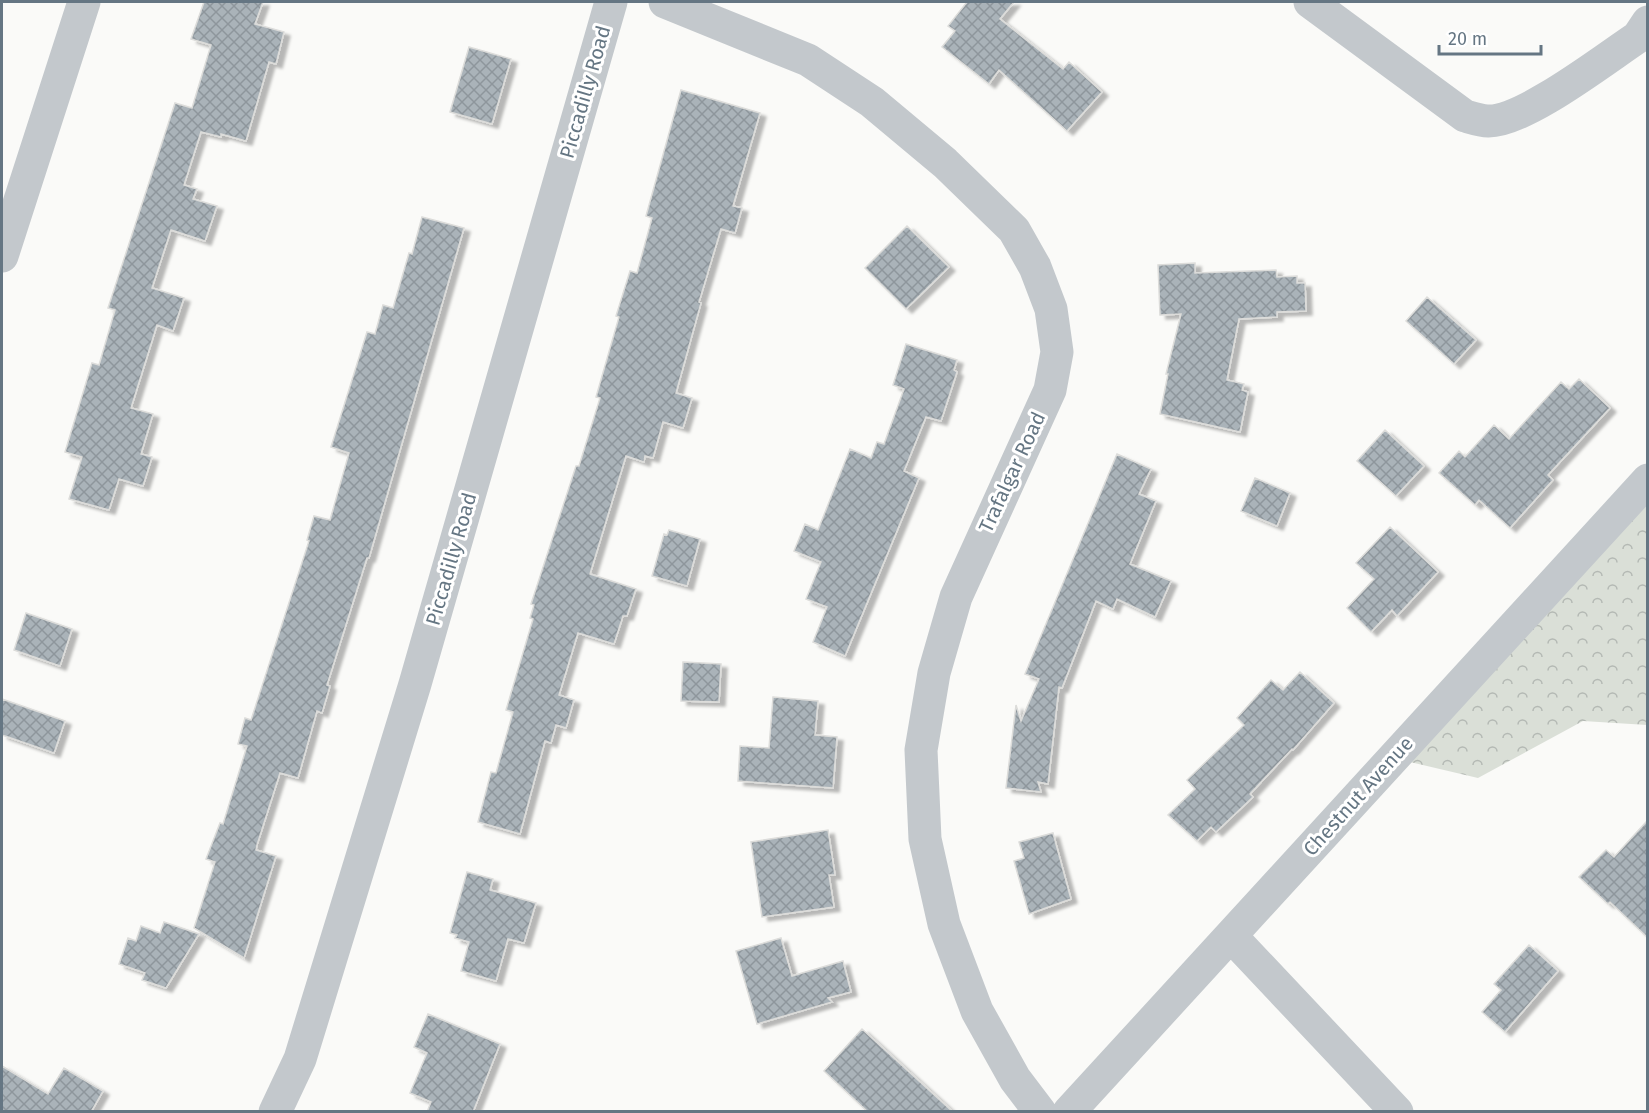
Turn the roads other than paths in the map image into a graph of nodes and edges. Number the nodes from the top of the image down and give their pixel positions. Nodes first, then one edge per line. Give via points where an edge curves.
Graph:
1 (84, 2) edge
2 (611, 2) edge
3 (665, 2) edge
4 (1310, 2) edge
5 (1644, 30) edge
6 (2, 256) edge
7 (1647, 480) edge
8 (1231, 936) junction
9 (275, 1112) edge
10 (1040, 1112) edge
11 (1069, 1112) edge
12 (1397, 1112) edge

1 - 6 street
2 - 9 street, Piccadilly Road via 415,684 300,1059
3 - 10 street, Trafalgar Road via 808,60 872,102 945,163 1014,230 1035,267 1051,309 1057,352 1050,390 956,597 934,673 921,750 925,839 944,924 977,1011 1015,1079
4 - 5 street via 1465,116 1488,121 1530,108
7 - 8 street, Chestnut Avenue
8 - 11 street, Chestnut Avenue
8 - 12 street

